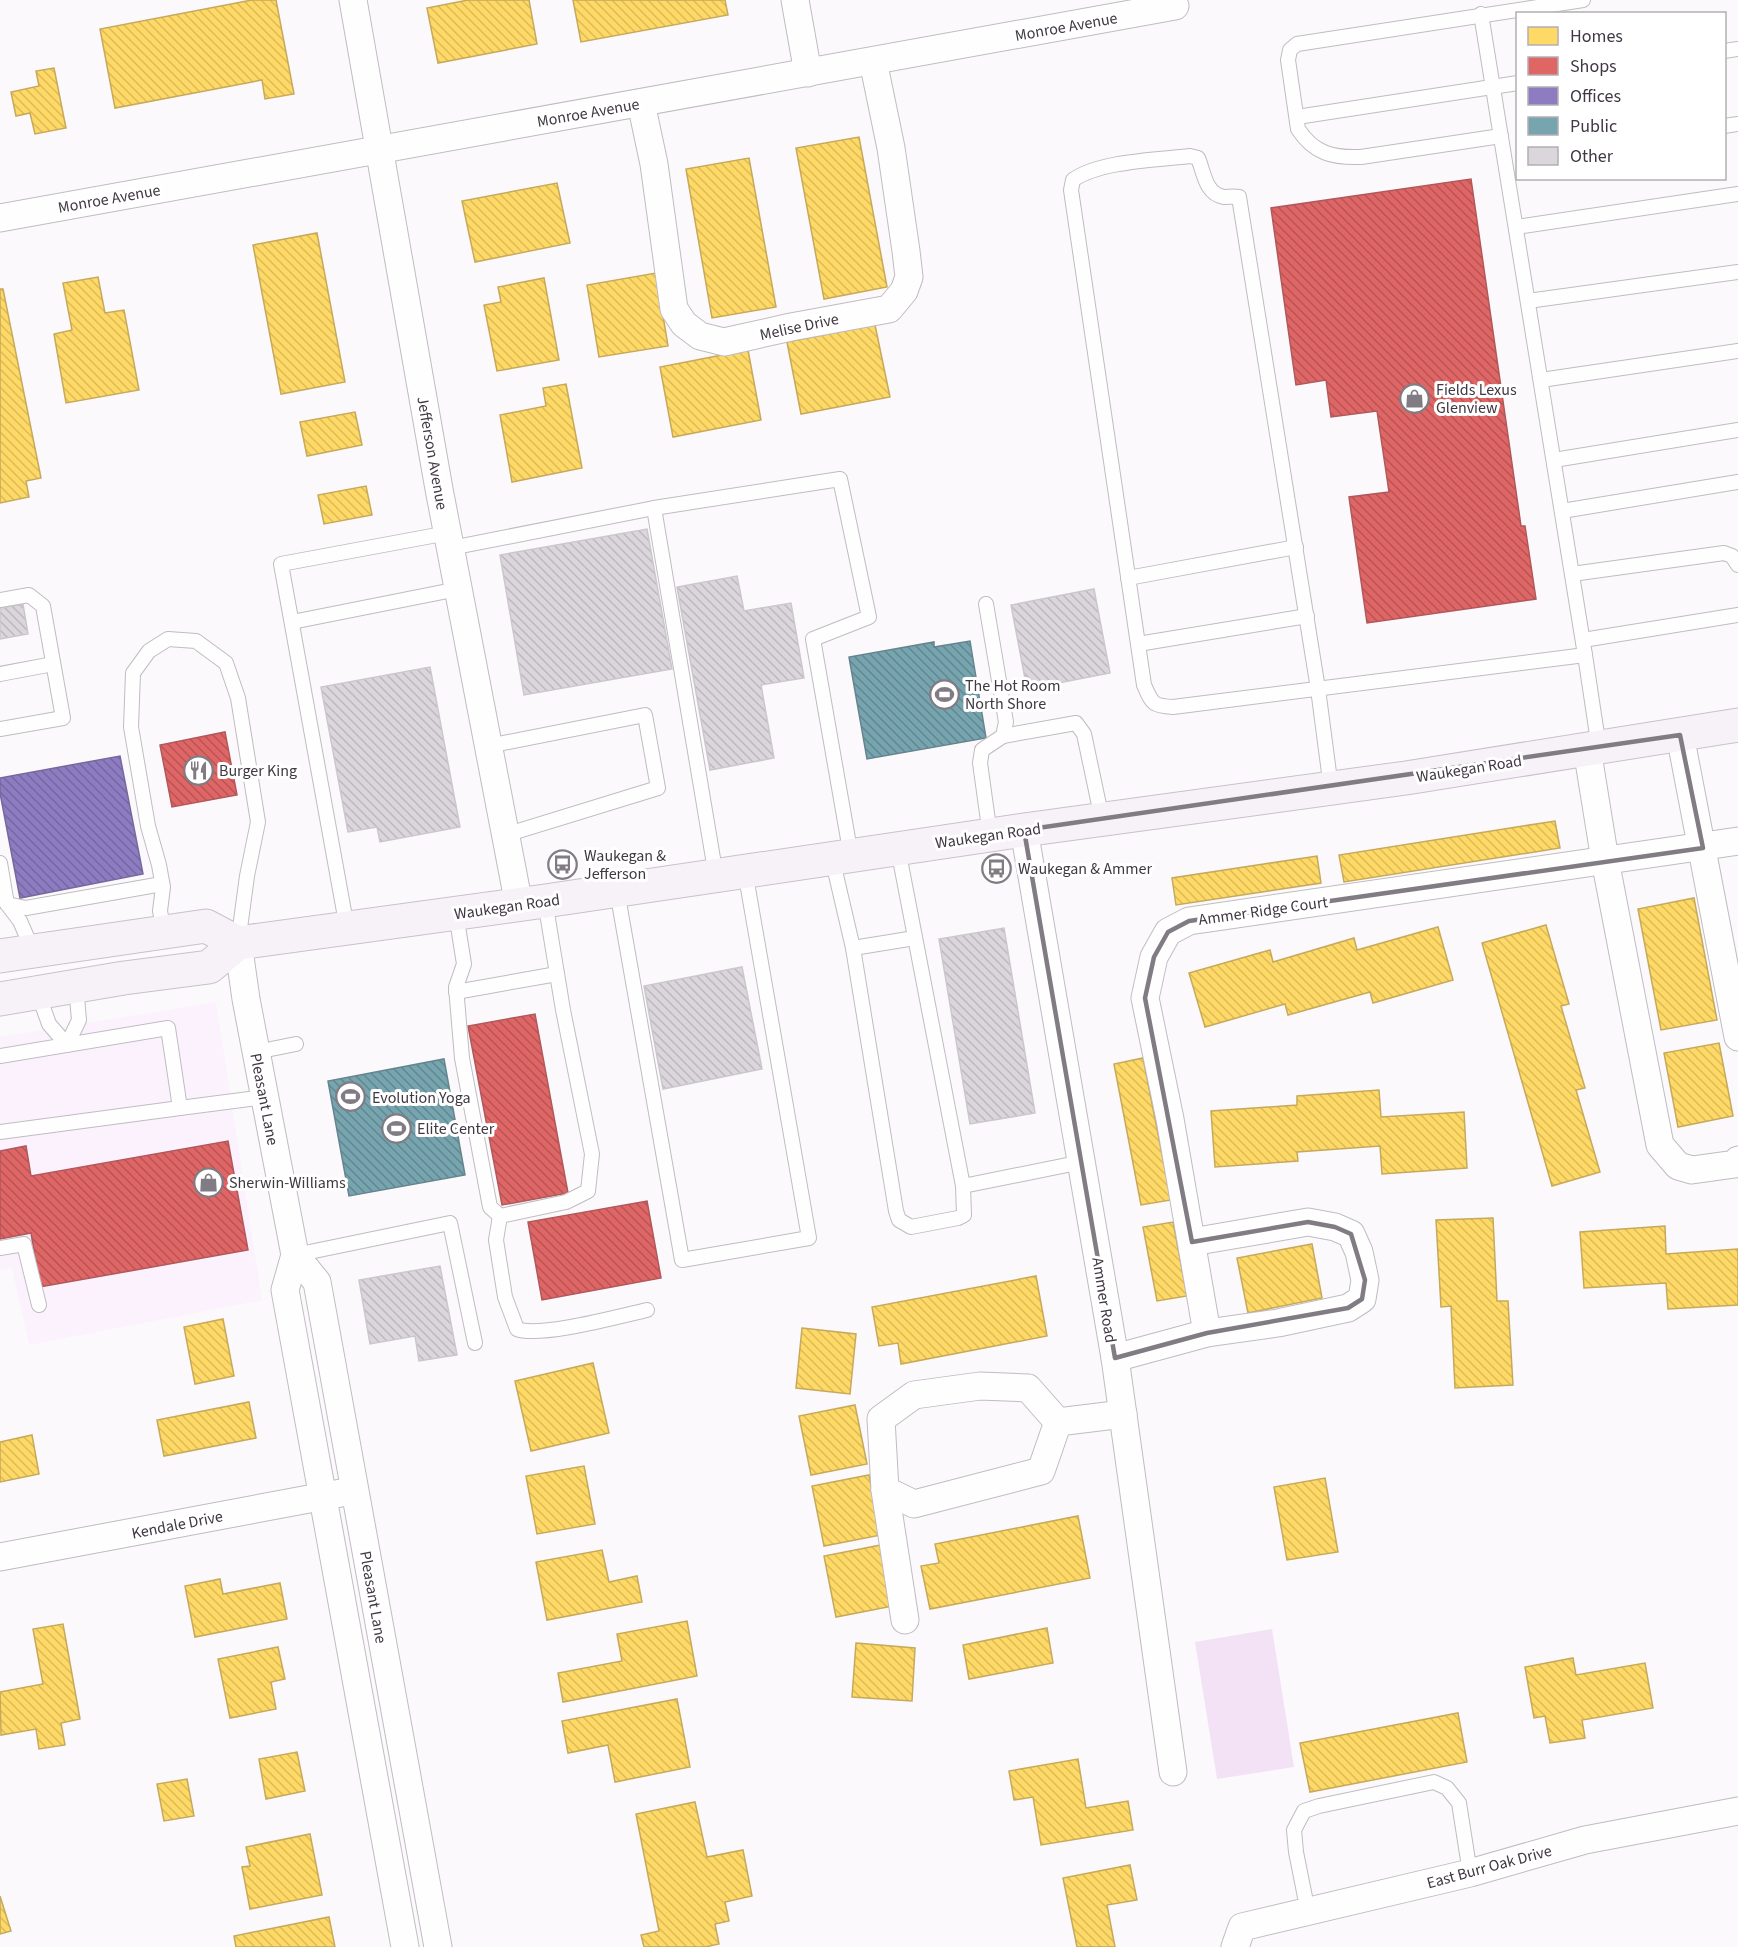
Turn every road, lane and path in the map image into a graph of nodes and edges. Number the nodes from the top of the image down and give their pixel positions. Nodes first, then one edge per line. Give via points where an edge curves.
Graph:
1 (353, 0) edge
2 (795, 0) edge
3 (1583, 0) edge
4 (1175, 6) dead end
5 (1481, 14) junction
6 (873, 61) junction
7 (808, 72) junction
8 (1516, 83) edge
9 (1493, 87) junction
10 (641, 103) junction
11 (1297, 117) junction
12 (1501, 136) junction
13 (380, 149) junction
14 (1512, 162) edge
15 (1738, 194) edge
16 (0, 218) edge
17 (1516, 227) junction
18 (1738, 272) edge
19 (1528, 301) junction
20 (1738, 351) edge
21 (1541, 380) junction
22 (1738, 430) edge
23 (1554, 460) junction
24 (1738, 482) edge
25 (654, 508) junction
26 (1562, 511) junction
27 (449, 540) junction
28 (1296, 547) junction
29 (1738, 565) edge
30 (1572, 574) junction
31 (1128, 578) junction
32 (458, 589) junction
33 (0, 600) edge
34 (986, 604) dead end
35 (1738, 615) edge
36 (1307, 616) junction
37 (292, 622) junction
38 (1583, 640) junction
39 (1138, 644) junction
40 (1586, 655) junction
41 (53, 664) junction
42 (0, 674) edge
43 (1318, 689) junction
44 (1738, 725) edge
45 (0, 729) edge
46 (1680, 735) junction
47 (1003, 736) junction
48 (488, 746) junction
49 (1593, 749) junction
50 (1331, 788) junction
51 (1102, 819) junction
52 (1024, 830) junction
53 (505, 835) junction
54 (990, 835) junction
55 (1738, 841) edge
56 (1703, 848) junction
57 (898, 849) junction
58 (842, 857) junction
59 (1605, 860) junction
60 (0, 863) edge
61 (730, 874) junction
62 (162, 884) junction
63 (617, 891) junction
64 (532, 903) junction
65 (7, 904) junction
66 (456, 914) junction
67 (347, 928) junction
68 (164, 931) junction
69 (915, 938) junction
70 (238, 943) junction
71 (853, 948) junction
72 (33, 951) junction
73 (0, 956) edge
74 (557, 974) junction
75 (76, 986) junction
76 (456, 992) junction
77 (38, 993) junction
78 (0, 999) edge
79 (1738, 1037) edge
80 (296, 1044) dead end
81 (67, 1045) junction
82 (256, 1052) junction
83 (0, 1056) edge
84 (265, 1097) junction
85 (180, 1108) junction
86 (0, 1132) edge
87 (1738, 1160) edge
88 (1082, 1162) junction
89 (963, 1186) junction
90 (500, 1216) junction
91 (1192, 1242) junction
92 (0, 1248) edge
93 (295, 1255) junction
94 (39, 1305) dead end
95 (647, 1310) dead end
96 (1207, 1333) junction
97 (475, 1342) dead end
98 (1115, 1358) junction
99 (1123, 1414) junction
100 (1058, 1422) junction
101 (355, 1490) junction
102 (885, 1490) junction
103 (322, 1497) junction
104 (0, 1557) edge
105 (905, 1620) dead end
106 (1173, 1772) dead end
107 (1738, 1811) edge
108 (1470, 1873) junction
109 (1308, 1912) junction
110 (1238, 1937) edge
111 (405, 1947) edge
112 (438, 1947) edge

1 - 13 street, Jefferson Avenue
2 - 7 street
3 - 5 lane
4 - 6 street, Monroe Avenue
5 - 9 lane
5 - 11 lane via 1297,44 1290,50 1288,60
6 - 7 street, Monroe Avenue
6 - 10 street, Melise Drive via 906,251 909,277 904,291 889,309 724,342 700,336 684,324 674,309 654,164
7 - 10 street, Monroe Avenue
8 - 9 lane
9 - 11 lane
9 - 12 lane
10 - 13 street, Monroe Avenue
11 - 12 lane via 1304,138 1325,153 1341,158
12 - 14 lane
13 - 16 street, Monroe Avenue
13 - 27 street, Jefferson Avenue
14 - 17 lane
15 - 17 lane
17 - 19 lane
18 - 19 lane
19 - 21 lane
20 - 21 lane
21 - 23 lane
22 - 23 lane
23 - 26 lane
24 - 26 lane
25 - 27 lane
25 - 58 lane via 840,479 869,617 813,639
25 - 61 lane
26 - 30 lane
27 - 32 street, Jefferson Avenue
27 - 37 lane via 281,564
28 - 31 lane
28 - 31 lane via 1239,197 1223,197 1211,191 1198,158 1191,156 1099,168 1073,180 1071,190
28 - 36 lane
29 - 30 lane via 1724,553
30 - 38 lane
31 - 39 lane
32 - 37 lane
32 - 48 street, Jefferson Avenue
33 - 41 lane via 29,595 42,606
34 - 47 lane via 1006,723
35 - 38 lane
36 - 39 lane
36 - 43 lane
37 - 67 lane
38 - 40 lane
39 - 43 lane via 1144,685 1151,702 1158,706 1173,708
40 - 43 lane
40 - 49 lane
41 - 42 lane
41 - 45 lane via 63,718
43 - 50 lane
44 - 46 main road, Waukegan Road
46 - 49 main road, Waukegan Road
46 - 56 street
47 - 51 lane via 1076,723 1084,734
47 - 54 lane via 982,750 980,763
48 - 53 street, Jefferson Avenue
48 - 53 lane via 645,715 658,788
49 - 50 main road, Waukegan Road
49 - 59 street
50 - 51 main road, Waukegan Road
51 - 52 main road, Waukegan Road
52 - 54 main road, Waukegan Road
52 - 88 street, Ammer Road
53 - 64 street, Jefferson Avenue
54 - 57 main road, Waukegan Road
55 - 56 street, Ammer Ridge Court
56 - 59 street, Ammer Ridge Court
56 - 79 street
57 - 58 main road, Waukegan Road
57 - 69 lane
58 - 61 main road, Waukegan Road
58 - 71 lane
59 - 87 street via 1660,1145 1678,1166 1692,1170 1735,1164
59 - 91 street, Ammer Ridge Court via 1190,921 1168,932 1154,957 1145,998
60 - 65 lane
61 - 63 main road, Waukegan Road
61 - 63 lane via 809,1238 682,1260
62 - 65 lane via 26,908
62 - 68 lane via 160,911
62 - 70 lane via 131,727 133,673 148,651 168,639 196,641 226,663 238,698 258,822
63 - 64 main road, Waukegan Road
64 - 66 main road, Waukegan Road
64 - 74 lane
65 - 72 lane via 20,921
66 - 67 main road, Waukegan Road
66 - 76 lane via 464,964
67 - 70 main road, Waukegan Road
68 - 70 main road via 207,926
68 - 72 main road
69 - 71 lane
69 - 89 lane
70 - 75 main road via 208,967
70 - 82 street, Pleasant Lane
71 - 89 lane via 899,1220 911,1227 964,1215
72 - 73 main road
74 - 76 lane
74 - 90 lane via 592,1154 588,1191 566,1202
75 - 77 main road
75 - 81 lane via 79,1020
76 - 90 lane via 462,1058 490,1207
77 - 78 main road
77 - 81 lane via 49,1024
80 - 82 lane
81 - 83 lane
81 - 85 lane via 168,1028
82 - 84 street, Pleasant Lane
84 - 85 lane
84 - 93 street, Pleasant Lane
85 - 86 lane
88 - 89 lane
88 - 98 street, Ammer Road
90 - 95 lane via 496,1240 505,1297 517,1329 542,1332
91 - 96 street, Ammer Ridge Court
91 - 96 street via 1308,1222 1335,1227 1351,1234 1365,1280 1362,1299 1348,1308
92 - 94 lane via 24,1244
93 - 97 lane via 450,1223
93 - 101 street, Pleasant Lane via 317,1282
93 - 103 street, Pleasant Lane via 285,1290
96 - 98 street
98 - 99 street, Ammer Road
99 - 100 street
99 - 106 street, Ammer Road
100 - 102 street via 1041,1471 915,1504
100 - 102 street via 1028,1388 980,1386 914,1395 881,1419
101 - 103 street, Kendale Drive
101 - 112 street, Pleasant Lane
102 - 105 street
103 - 104 street, Kendale Drive
103 - 111 street, Pleasant Lane
107 - 108 street, East Burr Oak Drive via 1586,1840
108 - 109 street, East Burr Oak Drive
108 - 109 lane via 1459,1803 1447,1788 1434,1782 1319,1806 1304,1811 1294,1830
109 - 110 street, East Burr Oak Drive

